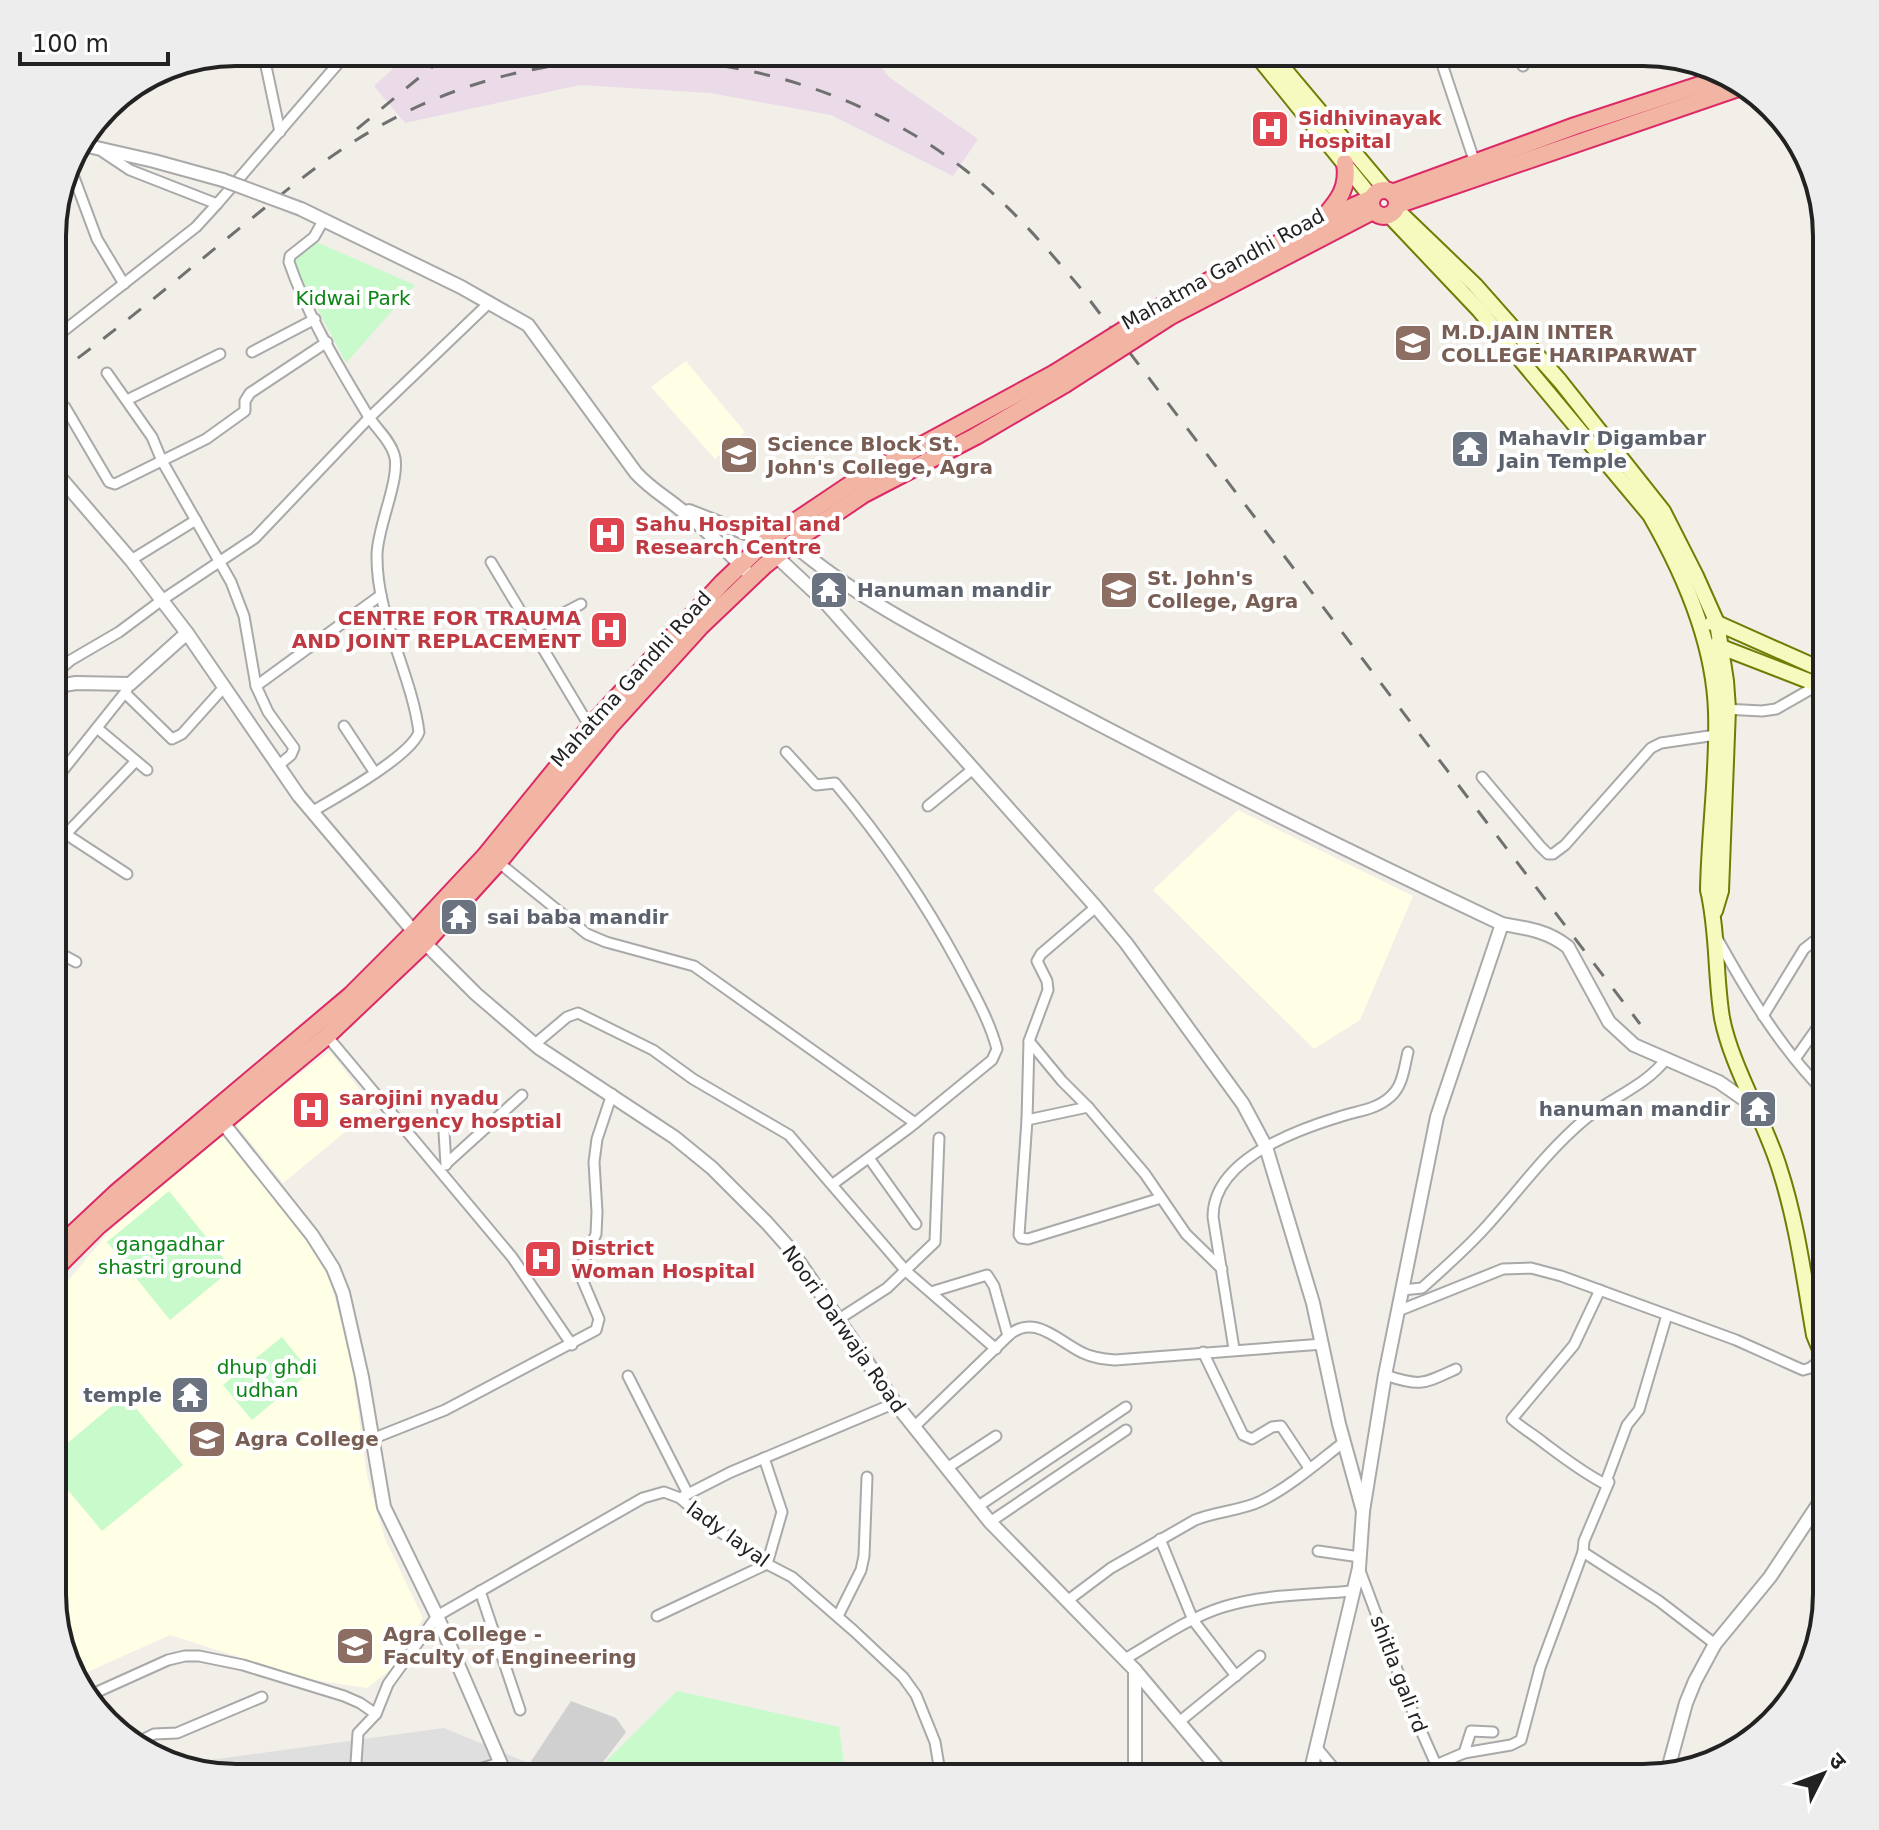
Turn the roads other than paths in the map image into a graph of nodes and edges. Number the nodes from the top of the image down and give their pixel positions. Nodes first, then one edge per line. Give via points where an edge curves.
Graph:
1 (266, 66) edge
2 (336, 66) edge
3 (1271, 66) edge
4 (1272, 66) edge
5 (1443, 66) edge
6 (1712, 81) edge
7 (1730, 90) edge
8 (280, 132) junction
9 (92, 147) edge
10 (96, 148) junction
11 (1345, 163) junction
12 (1475, 163) junction
13 (76, 181) edge
14 (1386, 203) junction
15 (217, 204) junction
16 (323, 221) junction
17 (1320, 221) junction
18 (124, 284) junction
19 (490, 302) junction
20 (1165, 312) junction
21 (315, 319) junction
22 (66, 329) edge
23 (327, 342) junction
24 (252, 352) dead end
25 (220, 354) dead end
26 (107, 373) dead end
27 (1060, 379) junction
28 (127, 400) junction
29 (66, 409) edge
30 (369, 418) junction
31 (162, 461) junction
32 (66, 484) edge
33 (70, 488) junction
34 (66, 490) edge
35 (679, 507) junction
36 (196, 520) junction
37 (766, 541) junction
38 (793, 544) junction
39 (776, 556) junction
40 (131, 560) junction
41 (220, 561) junction
42 (491, 562) dead end
43 (740, 565) junction
44 (823, 568) junction
45 (753, 578) junction
46 (810, 587) junction
47 (381, 595) junction
48 (162, 600) junction
49 (581, 604) dead end
50 (1717, 623) junction
51 (1700, 624) junction
52 (531, 630) junction
53 (187, 633) junction
54 (1705, 645) junction
55 (1721, 645) junction
56 (66, 665) edge
57 (1813, 666) edge
58 (1813, 683) edge
59 (66, 685) edge
60 (225, 686) junction
61 (256, 686) junction
62 (128, 689) junction
63 (1813, 692) edge
64 (1722, 709) junction
65 (344, 726) dead end
66 (590, 727) junction
67 (97, 728) junction
68 (1716, 735) junction
69 (786, 752) dead end
70 (136, 761) junction
71 (67, 763) edge
72 (279, 765) junction
73 (973, 769) junction
74 (147, 770) dead end
75 (375, 773) junction
76 (1482, 777) dead end
77 (928, 806) dead end
78 (313, 811) junction
79 (66, 834) joint
80 (498, 862) junction
81 (127, 874) dead end
82 (1096, 907) junction
83 (1714, 915) junction
84 (1502, 924) junction
85 (1714, 934) junction
86 (420, 937) junction
87 (1813, 942) edge
88 (66, 957) edge
89 (76, 962) dead end
90 (1763, 1016) junction
91 (1813, 1034) edge
92 (327, 1036) junction
93 (1029, 1041) junction
94 (535, 1044) junction
95 (1408, 1052) dead end
96 (1666, 1059) junction
97 (1795, 1059) junction
98 (1813, 1079) edge
99 (612, 1094) junction
100 (522, 1095) dead end
101 (442, 1099) dead end
102 (1088, 1107) junction
103 (1758, 1109) junction
104 (1027, 1120) junction
105 (223, 1123) junction
106 (915, 1123) junction
107 (939, 1138) dead end
108 (1266, 1147) junction
109 (869, 1158) junction
110 (445, 1168) junction
111 (833, 1184) junction
112 (1161, 1198) junction
113 (916, 1224) dead end
114 (66, 1240) edge
115 (66, 1258) edge
116 (1222, 1269) junction
117 (906, 1271) junction
118 (1402, 1290) junction
119 (1600, 1290) junction
120 (931, 1292) junction
121 (1398, 1311) junction
122 (1667, 1315) junction
123 (839, 1319) junction
124 (1813, 1329) edge
125 (1008, 1336) junction
126 (1323, 1344) junction
127 (572, 1345) junction
128 (996, 1349) junction
129 (1234, 1349) junction
130 (1203, 1352) junction
131 (1813, 1366) edge
132 (1456, 1369) dead end
133 (1385, 1375) junction
134 (628, 1376) dead end
135 (895, 1403) junction
136 (1126, 1407) dead end
137 (914, 1427) junction
138 (1126, 1430) dead end
139 (996, 1436) dead end
140 (372, 1439) junction
141 (1344, 1442) junction
142 (764, 1458) junction
143 (947, 1468) junction
144 (1309, 1468) junction
145 (867, 1477) dead end
146 (1609, 1481) dead end
147 (684, 1496) junction
148 (977, 1507) junction
149 (1363, 1511) junction
150 (1813, 1512) edge
151 (990, 1522) junction
152 (1160, 1539) junction
153 (1318, 1551) dead end
154 (1583, 1552) junction
155 (1360, 1563) junction
156 (767, 1564) junction
157 (480, 1591) junction
158 (1352, 1591) junction
159 (1067, 1601) junction
160 (437, 1616) junction
161 (657, 1616) dead end
162 (838, 1616) junction
163 (1193, 1620) junction
164 (1715, 1644) junction
165 (1260, 1656) dead end
166 (1125, 1659) junction
167 (1135, 1670) junction
168 (1236, 1676) junction
169 (97, 1692) edge
170 (262, 1697) dead end
171 (520, 1710) dead end
172 (376, 1714) junction
173 (1179, 1722) junction
174 (1493, 1732) dead end
175 (146, 1738) edge
176 (1317, 1748) junction
177 (1464, 1753) junction
178 (1670, 1762) edge
179 (355, 1764) edge
180 (500, 1764) edge
181 (939, 1764) edge
182 (1135, 1764) edge
183 (1214, 1764) edge
184 (1313, 1764) edge
185 (1330, 1764) edge
186 (1436, 1764) edge
187 (1438, 1764) edge

1 - 8 street
2 - 8 street
3 - 11 main road
4 - 14 main road
5 - 12 street
6 - 12 highway, Mahatma Gandhi Road
7 - 14 highway, Mahatma Gandhi Road
8 - 15 street
9 - 10 street
10 - 15 street via 130,170
10 - 16 street, bridge via 223,180
11 - 14 main road
11 - 17 highway via 1341,196
12 - 14 highway, Mahatma Gandhi Road
13 - 18 street via 97,239
14 - 17 highway, Mahatma Gandhi Road
14 - 20 highway, Mahatma Gandhi Road
14 - 50 main road via 1475,285 1644,485 1663,511
14 - 51 main road via 1643,505 1669,548
15 - 18 street
16 - 19 street
16 - 21 street via 289,260
17 - 20 highway, Mahatma Gandhi Road
18 - 22 street
19 - 30 street
19 - 35 street via 528,325 636,473 656,494
20 - 27 highway, Mahatma Gandhi Road, bridge
21 - 23 street
21 - 24 street
23 - 30 street
23 - 31 street via 250,393 245,411
25 - 28 street
26 - 28 street
27 - 37 highway, Mahatma Gandhi Road via 854,482
27 - 38 highway, Mahatma Gandhi Road via 976,436 864,494
28 - 31 street
29 - 31 street via 112,484
30 - 41 street via 268,527
30 - 47 street via 396,458 379,534
31 - 36 street
32 - 33 street, Noori Darwaja Road
33 - 34 street
33 - 40 street, Noori Darwaja Road
35 - 37 street
35 - 43 street
36 - 40 street
36 - 41 street
37 - 43 highway, Mahatma Gandhi Road
38 - 39 highway, Mahatma Gandhi Road
38 - 44 street
39 - 45 highway, Mahatma Gandhi Road
39 - 46 street
40 - 48 street, Noori Darwaja Road
41 - 48 street
41 - 61 street via 244,616
42 - 52 street
43 - 45 street
43 - 66 highway, Mahatma Gandhi Road
44 - 46 street
44 - 84 street via 967,654 1174,765
45 - 80 highway, Mahatma Gandhi Road via 700,627 612,724
46 - 73 street
47 - 61 street
47 - 75 street via 419,732 414,744
48 - 53 street, Noori Darwaja Road
48 - 56 street
49 - 52 street
50 - 51 main road
50 - 55 main road
50 - 57 main road
51 - 54 main road
52 - 66 street
53 - 60 street, Noori Darwaja Road
53 - 62 street
54 - 55 main road
54 - 64 main road
55 - 58 main road
55 - 64 main road
59 - 62 street
60 - 62 street via 172,739
60 - 72 street, Noori Darwaja Road
61 - 72 street via 294,748
62 - 67 street
63 - 64 street via 1776,709
64 - 68 main road
64 - 83 main road via 1721,891
65 - 75 street
66 - 86 highway, Mahatma Gandhi Road
67 - 70 street
67 - 71 street
68 - 76 street via 1651,748 1553,854 1540,846
68 - 83 main road via 1708,890
69 - 106 street via 816,785 835,783 897,862 935,918 994,1038 992,1060
70 - 74 street
70 - 79 street
72 - 78 street, Noori Darwaja Road
73 - 77 street
73 - 82 street
75 - 78 street
78 - 86 street, Noori Darwaja Road
79 - 81 street
80 - 86 highway, Mahatma Gandhi Road
80 - 106 street via 587,934 694,966
82 - 93 street via 1038,958 1048,990
82 - 108 street via 1243,1104
83 - 85 main road
84 - 96 street via 1543,932 1568,947 1609,1022 1634,1045
84 - 118 street via 1437,1117
85 - 90 street
85 - 103 main road via 1729,1042
86 - 92 highway, Mahatma Gandhi Road
86 - 94 street, Noori Darwaja Road
86 - 114 highway, Mahatma Gandhi Road
87 - 90 street
88 - 89 street
90 - 97 street
91 - 97 street
92 - 105 highway, Mahatma Gandhi Road
92 - 110 street
93 - 102 street
93 - 104 street
94 - 99 street, Noori Darwaja Road
94 - 111 street via 571,1013 586,1017 653,1050 776,1125
95 - 108 street via 1401,1083 1389,1098
96 - 103 street via 1719,1082
96 - 118 street via 1655,1074 1583,1121 1422,1288
97 - 98 street
99 - 123 street, Noori Darwaja Road via 674,1137 744,1199 791,1250
99 - 127 street via 594,1162 596,1234 579,1272 599,1325
100 - 110 street
101 - 110 street
102 - 104 street
102 - 112 street
103 - 124 main road via 1794,1219
104 - 112 street via 1021,1238
105 - 115 highway, Mahatma Gandhi Road
105 - 140 street via 333,1268 362,1377
106 - 109 street
107 - 117 street via 935,1242
108 - 116 street via 1228,1175 1217,1190 1213,1217
108 - 126 street
109 - 111 street
109 - 113 street
110 - 127 street via 467,1206 512,1257
111 - 117 street
112 - 116 street via 1186,1234
116 - 129 street
117 - 120 street
117 - 123 street
118 - 121 street
119 - 121 street via 1531,1268 1503,1269
119 - 122 street
119 - 122 street via 1574,1345 1512,1419 1605,1484 1627,1425 1639,1410
120 - 125 street via 987,1275
120 - 128 street
121 - 133 street
122 - 131 street via 1803,1370
123 - 135 street, Noori Darwaja Road
125 - 128 street
125 - 130 street via 1034,1326 1082,1353 1115,1360
126 - 129 street
126 - 141 street
127 - 140 street via 445,1410
128 - 137 street
129 - 130 street
130 - 144 street via 1243,1435 1252,1439 1281,1426
132 - 133 street via 1420,1384
133 - 149 street
134 - 147 street
135 - 137 street, Noori Darwaja Road
135 - 142 street
136 - 148 street
137 - 143 street, Noori Darwaja Road
138 - 151 street
139 - 143 street
140 - 160 street via 384,1507
141 - 144 street
141 - 149 street
142 - 147 street
142 - 156 street via 782,1512
143 - 148 street, Noori Darwaja Road
144 - 152 street via 1261,1501 1209,1514
145 - 162 street via 864,1556
146 - 154 street
147 - 156 street, lady layal via 706,1522
147 - 157 street, lady layal via 664,1492 643,1498
148 - 151 street, Noori Darwaja Road
149 - 155 street
150 - 164 street via 1770,1577
151 - 159 street, Noori Darwaja Road
152 - 159 street
152 - 163 street
153 - 155 street
154 - 164 street
154 - 177 street via 1540,1668 1521,1740
155 - 158 street
155 - 186 street, shitla gali rd
156 - 161 street
156 - 162 street, lady layal via 792,1577
157 - 160 street, lady layal
157 - 171 street
158 - 163 street via 1222,1607
158 - 176 street
159 - 166 street, Noori Darwaja Road
160 - 172 street via 388,1684
160 - 180 street
162 - 181 street, lady layal via 916,1695
163 - 166 street
163 - 168 street
164 - 178 street via 1686,1703
165 - 168 street
166 - 167 street, Noori Darwaja Road
167 - 173 street, Noori Darwaja Road
167 - 182 street
168 - 173 street
169 - 172 street via 168,1660 199,1656 344,1696
170 - 175 street via 177,1733
172 - 179 street via 356,1738
173 - 183 street, Noori Darwaja Road
174 - 177 street via 1471,1731
176 - 184 street
176 - 185 street
177 - 187 street

